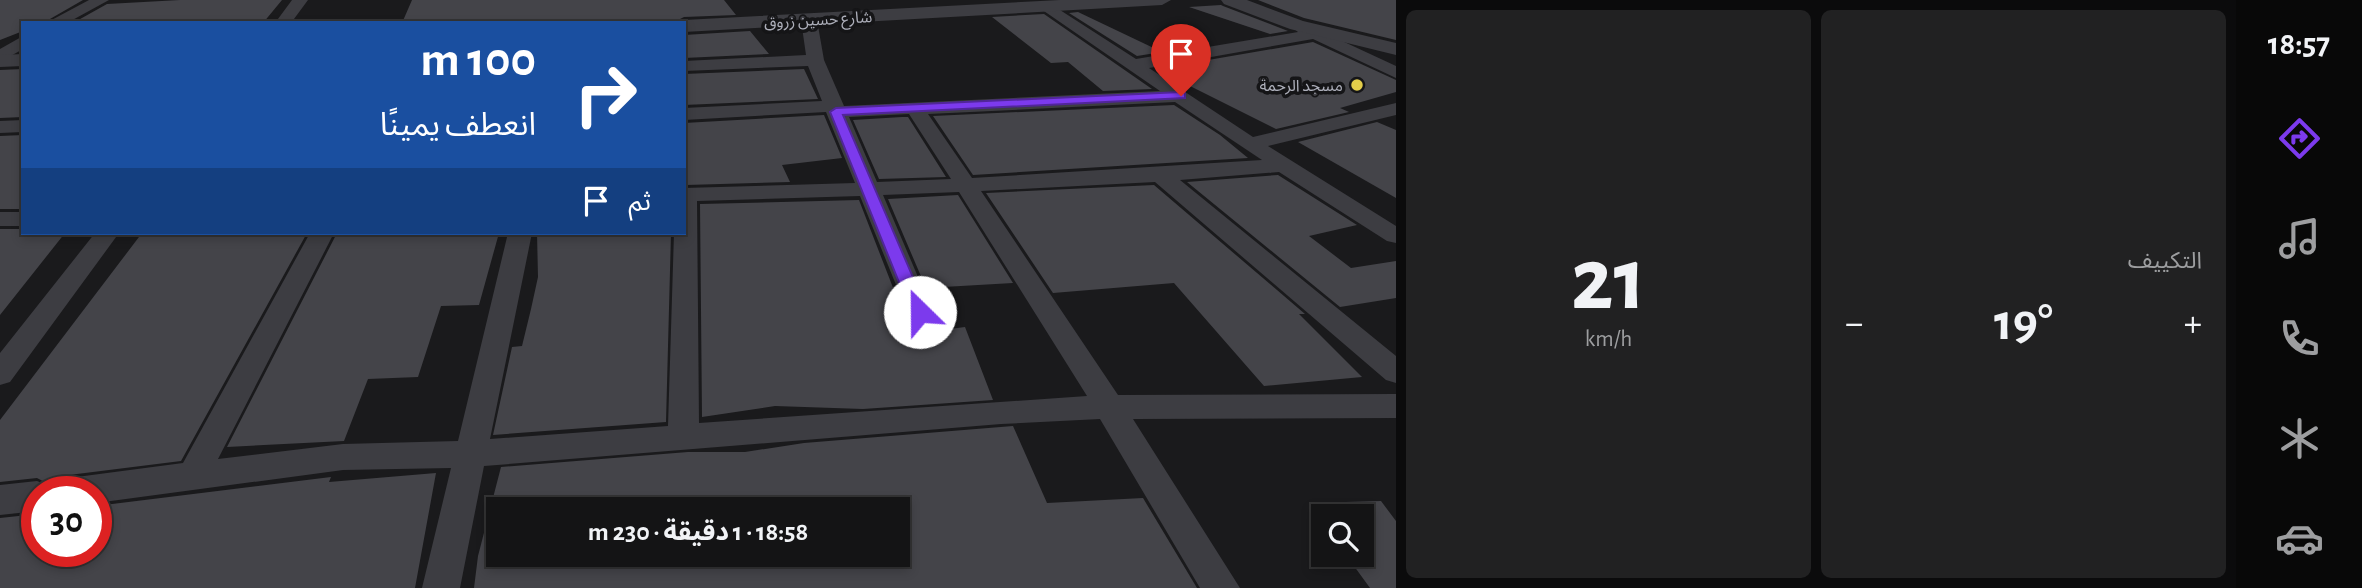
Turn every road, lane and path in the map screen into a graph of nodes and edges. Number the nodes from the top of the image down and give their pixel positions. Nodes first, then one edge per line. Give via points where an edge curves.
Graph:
1 (101, 0) edge
2 (300, 0) edge
3 (1162, 0) edge
4 (1230, 0) edge
5 (1046, 6) junction
6 (809, 20) junction
7 (58, 21) edge
8 (284, 21) edge
9 (686, 22) edge
10 (1306, 29) junction
11 (21, 43) edge
12 (1396, 49) edge
13 (0, 59) edge
14 (21, 60) edge
15 (815, 60) junction
16 (1133, 65) junction
17 (686, 66) edge
18 (1396, 73) edge
19 (1181, 96) junction
20 (915, 108) junction
21 (835, 109) junction
22 (1396, 109) edge
23 (686, 114) edge
24 (21, 126) edge
25 (0, 127) edge
26 (1250, 144) junction
27 (1285, 165) junction
28 (1162, 176) junction
29 (966, 186) junction
30 (869, 189) junction
31 (686, 195) edge
32 (0, 219) edge
33 (21, 219) edge
34 (1395, 234) edge
35 (105, 235) edge
36 (321, 235) edge
37 (520, 235) edge
38 (685, 235) edge
39 (920, 312) dead end
40 (1396, 372) edge
41 (0, 374) edge
42 (1396, 406) edge
43 (1107, 407) junction
44 (683, 437) junction
45 (469, 454) junction
46 (193, 476) junction
47 (112, 486) edge
48 (21, 498) edge
49 (0, 500) edge
50 (440, 588) edge
51 (1221, 588) edge

1 - 7 street
2 - 8 street
3 - 5 street, شارع حسين زروق
4 - 10 street
5 - 6 street, شارع حسين زروق
5 - 16 street
6 - 9 street, شارع حسين زروق
6 - 15 street
10 - 12 street
10 - 16 street
10 - 18 street
11 - 13 street
13 - 14 street
15 - 17 street
15 - 21 street
16 - 19 street
19 - 20 street
19 - 26 street
20 - 21 street
20 - 29 street
21 - 23 street
21 - 30 street
22 - 26 street
24 - 25 street
26 - 27 street
27 - 28 street
27 - 34 street
28 - 29 street
28 - 40 street
29 - 30 street
29 - 43 street
30 - 31 street
30 - 39 street
32 - 33 street
35 - 41 street
36 - 46 street
37 - 45 street
38 - 44 street
42 - 43 street
43 - 44 street
43 - 51 street
44 - 45 street
45 - 46 street via 344,457
45 - 50 street
46 - 47 street
48 - 49 street

